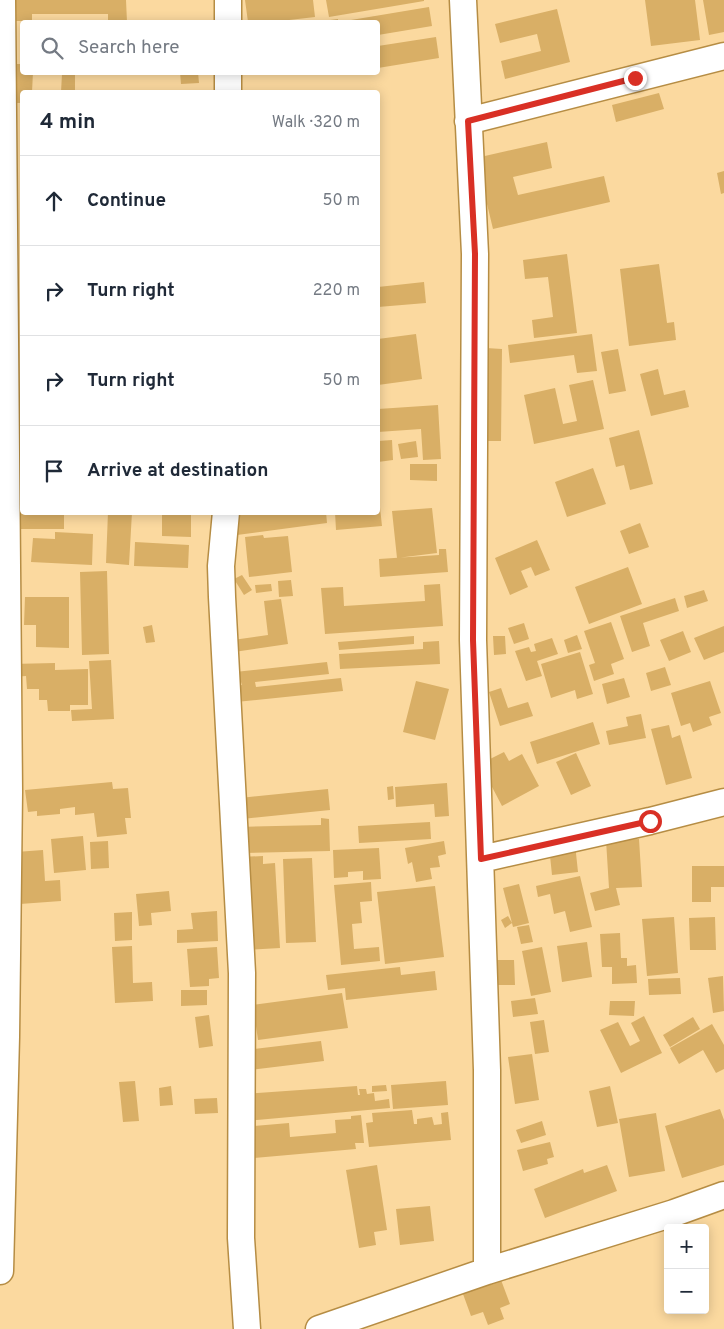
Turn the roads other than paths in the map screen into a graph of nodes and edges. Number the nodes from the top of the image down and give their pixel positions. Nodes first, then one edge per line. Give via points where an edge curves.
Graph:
1 (2, 0) edge
2 (228, 0) edge
3 (463, 0) edge
4 (228, 20) edge
5 (724, 56) edge
6 (228, 75) edge
7 (228, 90) edge
8 (468, 121) junction
9 (226, 515) edge
10 (724, 802) edge
11 (481, 859) junction
12 (724, 1195) edge
13 (0, 1271) edge
14 (486, 1271) junction
15 (247, 1329) edge
16 (319, 1329) edge

1 - 13 street via 9,802
2 - 4 street
3 - 8 street
5 - 8 street
6 - 7 street
8 - 11 street via 475,254 473,640
9 - 15 street via 221,589 242,973 241,1238
10 - 11 street
11 - 14 street via 487,1070
12 - 14 street
14 - 16 street

